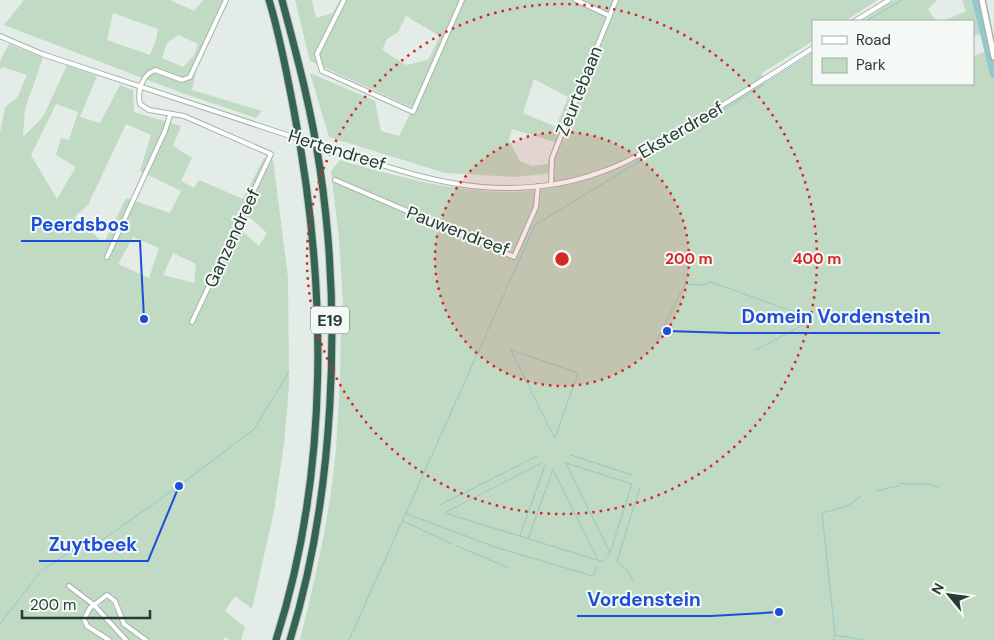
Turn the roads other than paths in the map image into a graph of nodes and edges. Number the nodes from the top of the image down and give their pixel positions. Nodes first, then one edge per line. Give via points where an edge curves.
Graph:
1 (226, 0) edge
2 (269, 0) edge
3 (282, 0) edge
4 (344, 0) edge
5 (462, 0) edge
6 (576, 0) edge
7 (616, 0) edge
8 (889, 0) edge
9 (982, 0) edge
10 (610, 16) junction
11 (857, 20) edge
12 (0, 36) edge
13 (812, 49) edge
14 (994, 57) edge
15 (141, 86) junction
16 (170, 114) junction
17 (271, 154) joint
18 (335, 180) dead end
19 (551, 184) junction
20 (538, 186) junction
21 (107, 257) dead end
22 (192, 322) dead end
23 (69, 586) dead end
24 (94, 605) junction
25 (109, 640) edge
26 (126, 640) edge
27 (146, 640) edge
28 (276, 640) edge
29 (290, 640) edge

1 - 15 street via 190,77 182,80 155,70 148,72
2 - 28 highway, E19 via 305,171 316,256 317,332 312,460 305,518
3 - 29 highway, E19 via 303,80 320,169 329,256 331,331 326,462 308,573
4 - 5 street via 318,54 322,71 413,112
6 - 10 street
7 - 10 street, Zeurtebaan
8 - 11 street
9 - 14 main road
10 - 19 street, Zeurtebaan via 552,158
12 - 15 street, Hertendreef via 42,54
13 - 19 street, Eksterdreef via 743,94 629,161 600,173
15 - 16 street, Hertendreef via 140,104 148,110
15 - 20 street, Hertendreef, bridge via 436,180 480,187
16 - 17 street, Hertendreef via 184,116
16 - 21 street
17 - 22 street, Ganzendreef
18 - 20 street, Pauwendreef via 514,257 536,207
19 - 20 street, Eksterdreef
23 - 24 street
24 - 25 street via 84,616 85,622
24 - 26 street
24 - 27 street via 107,595 112,597 124,624

